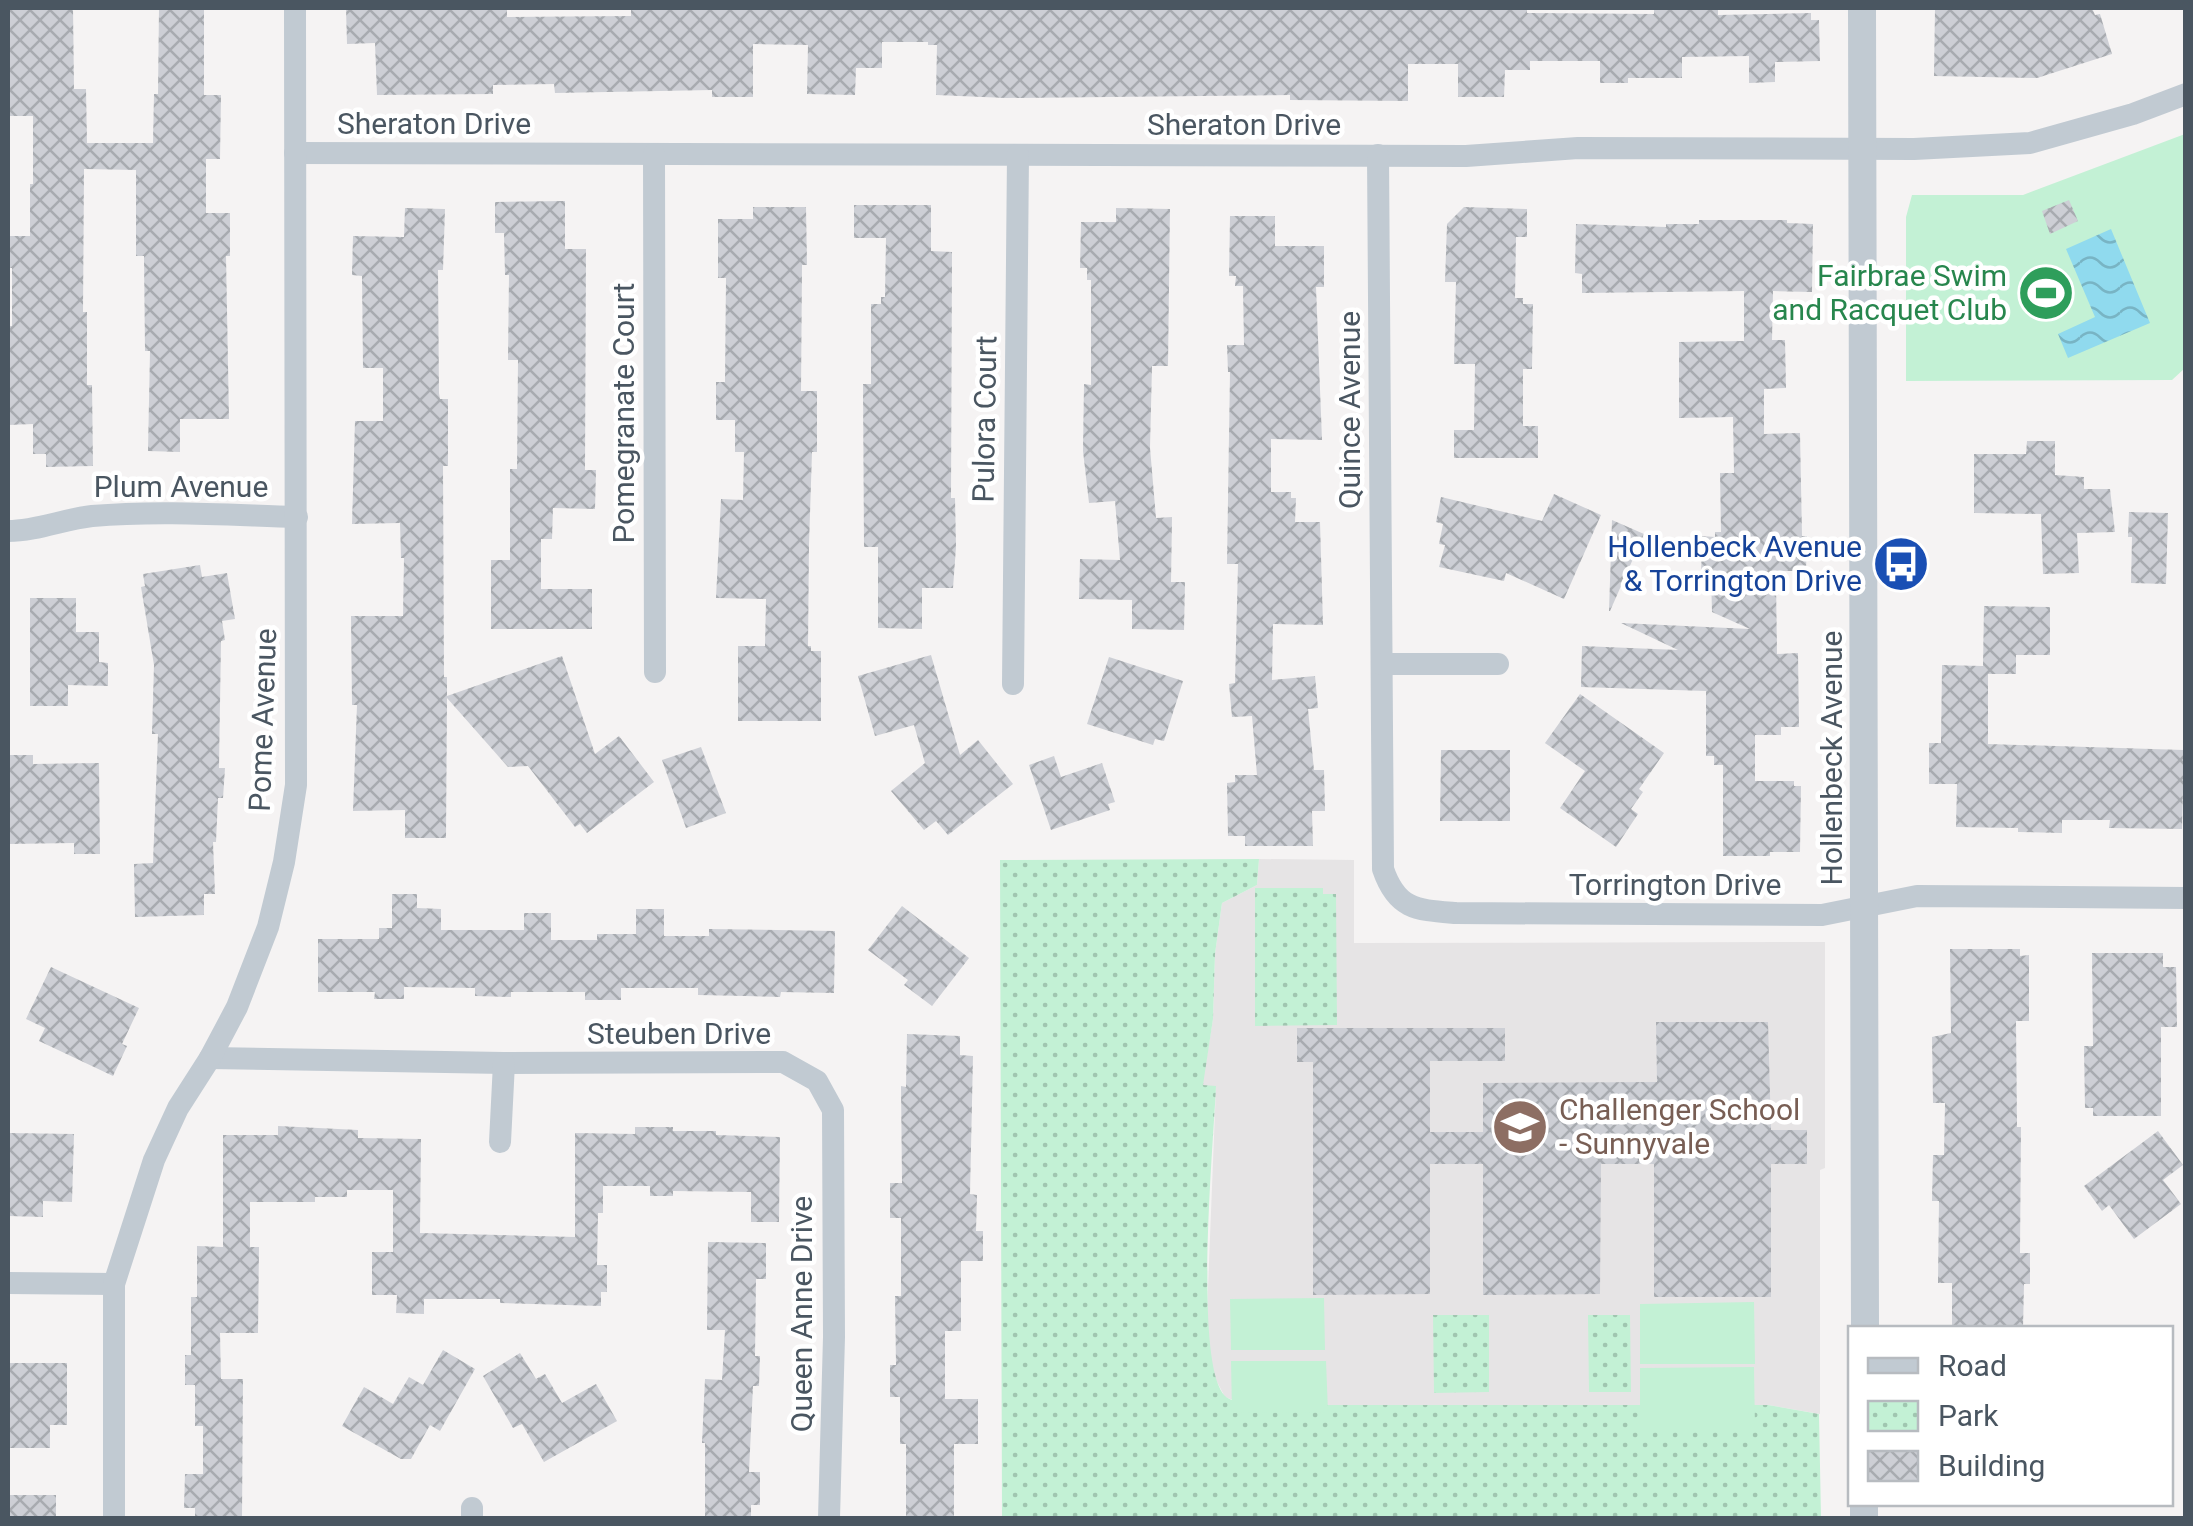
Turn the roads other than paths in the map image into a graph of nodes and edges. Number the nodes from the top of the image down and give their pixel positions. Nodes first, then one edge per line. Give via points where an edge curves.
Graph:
1 (294, 8) edge
2 (1862, 8) edge
3 (2186, 94) edge
4 (1861, 149) junction
5 (295, 152) junction
6 (654, 154) junction
7 (1018, 154) junction
8 (1378, 155) junction
9 (296, 517) junction
10 (8, 530) edge
11 (1382, 664) junction
12 (1498, 664) dead end
13 (654, 672) dead end
14 (1012, 684) dead end
15 (2186, 898) edge
16 (1402, 904) joint
17 (1865, 905) junction
18 (210, 1058) junction
19 (504, 1063) junction
20 (832, 1110) joint
21 (500, 1142) dead end
22 (8, 1283) edge
23 (114, 1284) junction
24 (1864, 1326) edge
25 (114, 1518) edge
26 (829, 1518) edge

1 - 5 street, Pome Avenue
2 - 4 street, Hollenbeck Avenue
3 - 4 street, Sheraton Drive via 2030,143
4 - 8 street, Sheraton Drive
4 - 17 street, Hollenbeck Avenue
5 - 6 street, Sheraton Drive
5 - 9 street, Pome Avenue
6 - 7 street, Sheraton Drive
6 - 13 street, Pomegranate Court
7 - 8 street, Sheraton Drive
7 - 14 street, Pulora Court
8 - 11 street, Quince Avenue
9 - 10 street, Plum Avenue via 88,516
9 - 18 street, Pome Avenue via 296,784 284,862 268,927
11 - 12 street
11 - 16 street, Quince Avenue via 1383,870
15 - 17 street, Torrington Drive via 1917,896
16 - 17 street, Torrington Drive via 1456,913 1719,916 1822,915
17 - 24 street, Hollenbeck Avenue
18 - 19 street, Steuben Drive
18 - 23 street, Pome Avenue via 154,1160
19 - 20 street, Steuben Drive via 783,1062 817,1081
19 - 21 street
20 - 26 street, Queen Anne Drive
22 - 23 street
23 - 25 street, Pome Avenue

